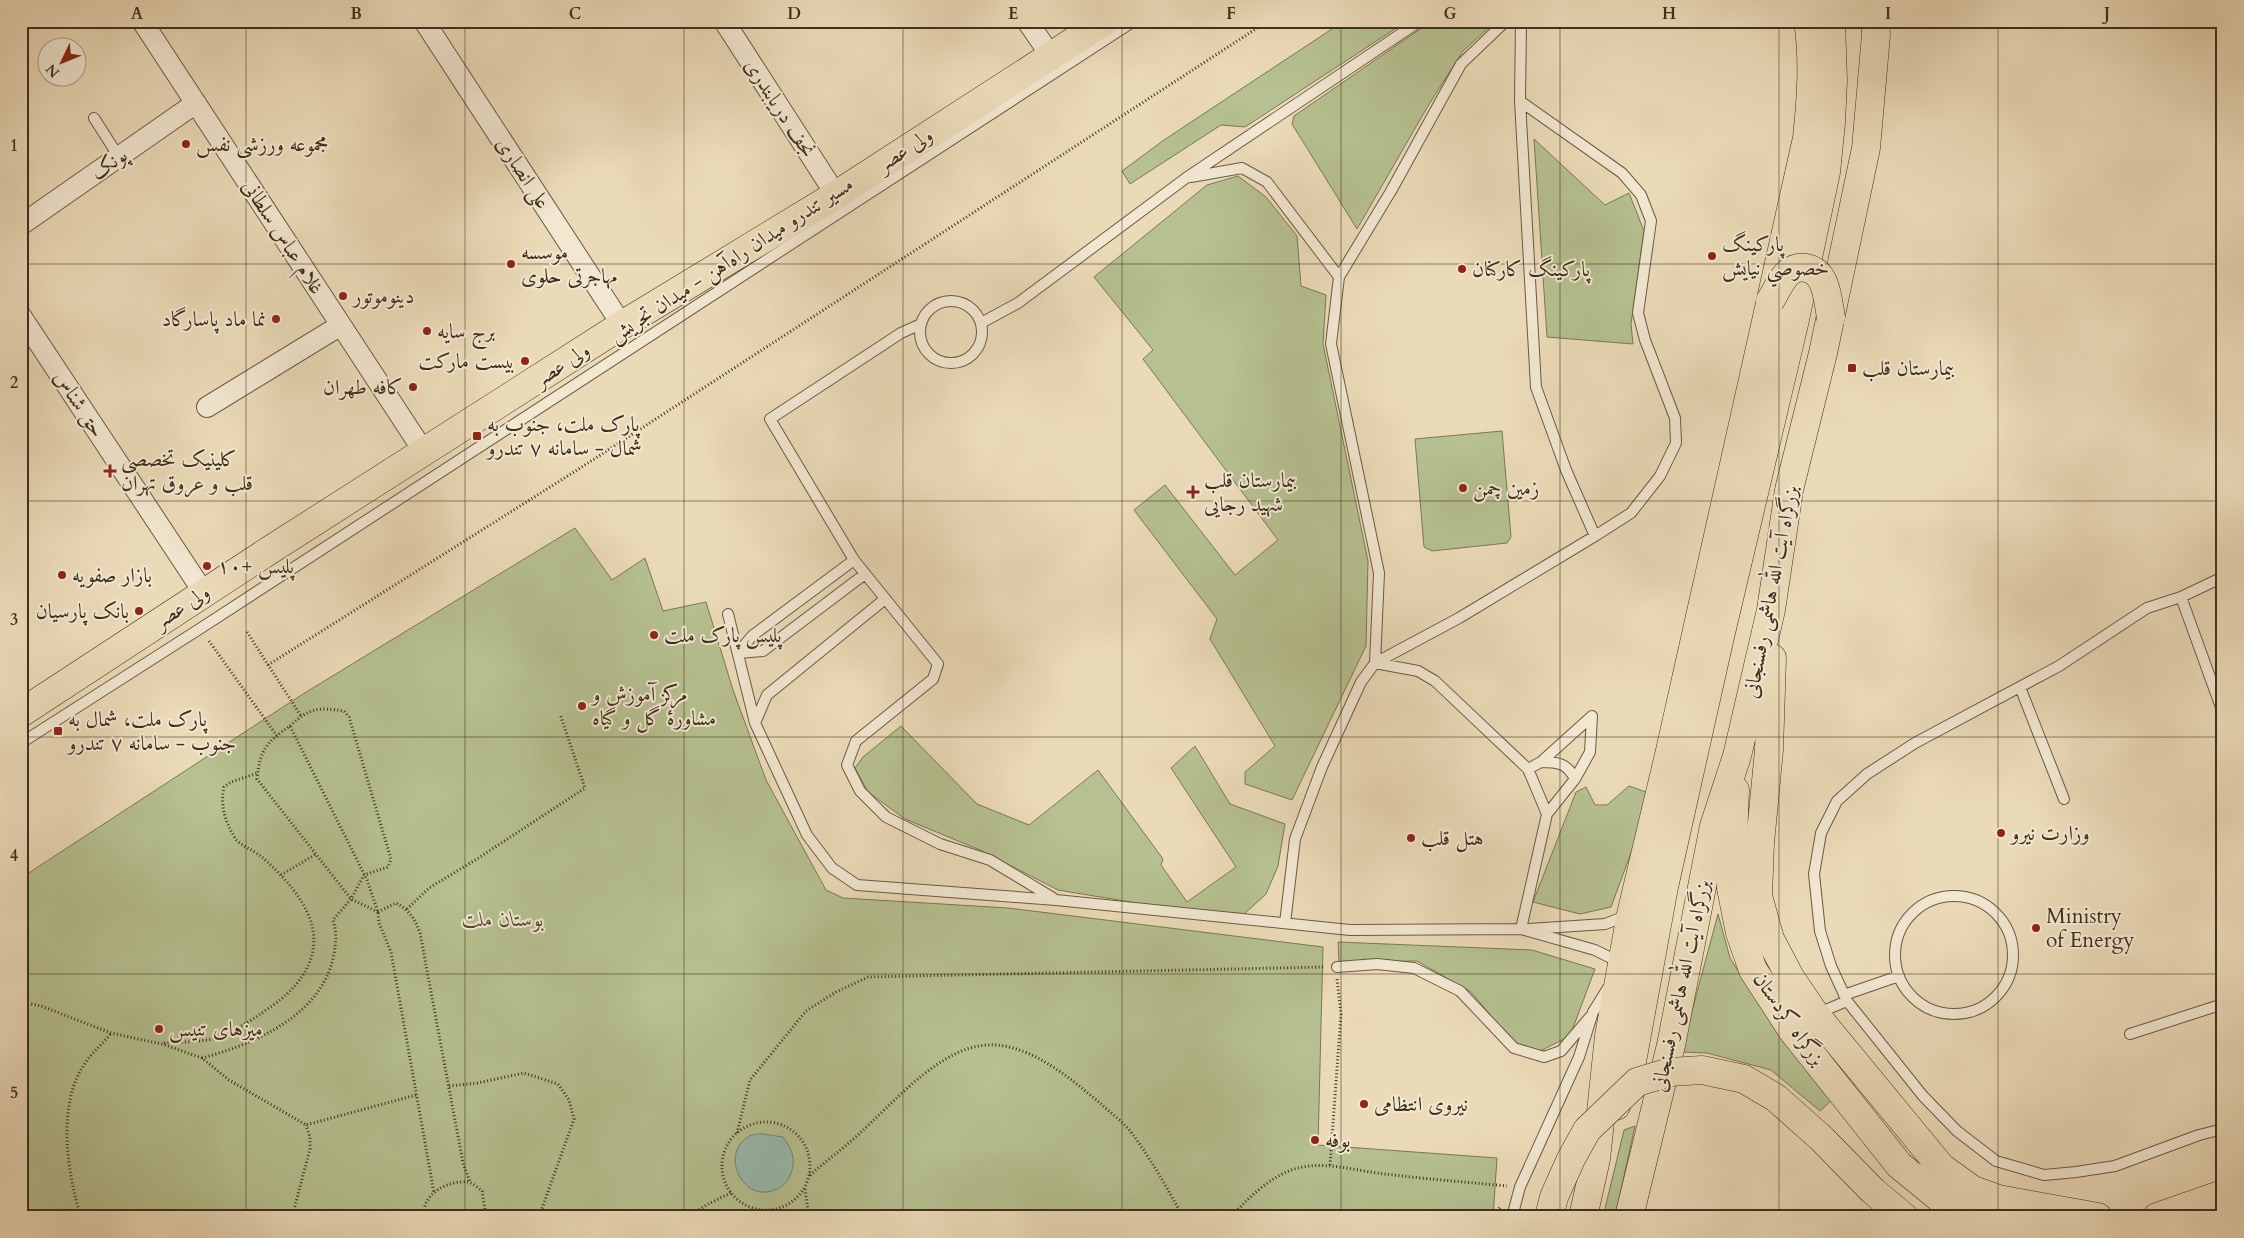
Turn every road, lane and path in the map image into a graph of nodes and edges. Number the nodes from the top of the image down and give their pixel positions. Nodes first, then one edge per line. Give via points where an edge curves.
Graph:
1 (142, 21) edge
2 (424, 21) edge
3 (724, 21) edge
4 (1027, 21) edge
5 (1104, 21) edge
6 (1134, 21) edge
7 (1268, 21) edge
8 (1420, 21) edge
9 (1506, 21) edge
10 (1521, 21) edge
11 (1808, 21) edge
12 (1831, 21) edge
13 (1875, 21) edge
14 (1051, 56) junction
15 (1520, 101) junction
16 (196, 103) junction
17 (94, 118) dead end
18 (119, 157) junction
19 (1186, 178) junction
20 (836, 194) junction
21 (21, 225) edge
22 (1339, 277) junction
23 (1770, 301) junction
24 (21, 316) edge
25 (1831, 318) junction
26 (921, 324) junction
27 (981, 324) junction
28 (341, 325) junction
29 (622, 325) junction
30 (207, 407) dead end
31 (424, 452) junction
32 (1595, 536) junction
33 (854, 560) junction
34 (865, 574) junction
35 (2223, 577) edge
36 (204, 593) junction
37 (2181, 597) junction
38 (885, 598) junction
39 (1771, 610) junction
40 (728, 614) dead end
41 (247, 632) dead end
42 (209, 642) dead end
43 (738, 653) junction
44 (1375, 663) junction
45 (268, 665) junction
46 (2020, 687) junction
47 (24, 706) edge
48 (2223, 713) edge
49 (560, 714) dead end
50 (301, 716) junction
51 (755, 723) junction
52 (290, 726) junction
53 (277, 736) junction
54 (21, 743) edge
55 (1737, 756) junction
56 (1541, 762) junction
57 (1528, 769) junction
58 (258, 773) junction
59 (1575, 779) junction
60 (2064, 799) dead end
61 (1547, 814) junction
62 (316, 854) junction
63 (280, 875) junction
64 (364, 875) junction
65 (351, 899) junction
66 (1056, 900) junction
67 (407, 909) junction
68 (378, 912) junction
69 (1631, 914) junction
70 (1285, 923) junction
71 (1520, 929) junction
72 (1623, 964) junction
73 (1337, 967) junction
74 (1899, 976) junction
75 (1846, 998) junction
76 (21, 1002) edge
77 (2223, 1004) edge
78 (1593, 1012) junction
79 (1815, 1014) junction
80 (112, 1033) junction
81 (2130, 1034) dead end
82 (162, 1044) junction
83 (202, 1058) junction
84 (449, 1086) junction
85 (416, 1095) junction
86 (306, 1125) junction
87 (2223, 1129) edge
88 (737, 1133) junction
89 (1596, 1159) junction
90 (1330, 1165) junction
91 (810, 1175) junction
92 (470, 1182) junction
93 (1520, 1187) junction
94 (805, 1189) junction
95 (434, 1192) junction
96 (731, 1193) junction
97 (2223, 1194) edge
98 (810, 1216) edge
99 (81, 1217) edge
100 (292, 1217) edge
101 (424, 1217) edge
102 (486, 1217) edge
103 (539, 1217) edge
104 (687, 1217) edge
105 (1183, 1217) edge
106 (1231, 1217) edge
107 (1512, 1217) edge
108 (1549, 1217) edge
109 (1584, 1217) edge
110 (1629, 1217) edge
111 (1904, 1217) edge
112 (1977, 1217) edge
113 (2098, 1217) edge
114 (2157, 1217) edge

1 - 16 street, غلام عباس سلطانی
2 - 29 street, علی انصاری
3 - 20 street, نجف دریابندری
4 - 14 street
5 - 14 main road, ولی عصر
6 - 54 lane, مسیر تندرو میدان راه‌آهن - میدان تجریش
7 - 45 path via 593,459
8 - 19 lane
9 - 22 lane via 1461,64
10 - 15 lane
11 - 23 main road, بزرگراه آیت الله هاشمی رفسنجانی via 1812,84 1807,138
12 - 89 main road, بزرگراه آیت الله هاشمی رفسنجانی via 1832,88 1826,172 1664,887 1631,1067
13 - 25 main road, بزرگراه آیت الله هاشمی رفسنجانی via 1866,148
14 - 20 main road, ولی عصر
15 - 32 lane via 1536,387 1566,470
15 - 32 lane via 1622,173 1641,195 1651,221 1638,313 1645,340 1676,418 1676,443 1660,476 1631,513
16 - 18 street, پونک
16 - 28 street, غلام عباس سلطانی
17 - 18 lane
18 - 21 street, پونک
19 - 22 lane via 1242,168 1267,182
19 - 27 lane via 1018,303
20 - 29 main road, ولی عصر
22 - 44 lane via 1332,344 1379,573
23 - 25 main road, bridge via 1788,273 1805,267 1823,281
23 - 69 main road, بزرگراه آیت الله هاشمی رفسنجانی
24 - 36 street, حق شناس
25 - 39 main road, بزرگراه آیت الله هاشمی رفسنجانی via 1789,490
26 - 27 lane via 932,308 951,301 969,307
26 - 27 lane via 923,344 928,353 951,363 974,353 980,344
26 - 33 lane via 901,333 770,419
28 - 30 street
28 - 31 street, غلام عباس سلطانی
29 - 31 main road, ولی عصر
31 - 36 main road, ولی عصر
32 - 44 lane via 1459,618
33 - 34 lane
33 - 43 lane via 752,636
34 - 38 lane
34 - 43 lane via 763,651
35 - 37 lane
36 - 47 main road, ولی عصر
37 - 46 lane via 2147,608 2059,666
37 - 48 lane
38 - 51 lane via 767,695
38 - 66 lane via 938,664 933,679 856,741 846,765 860,791 886,817 940,844 990,860
39 - 55 main road, بزرگراه آیت الله هاشمی رفسنجانی
39 - 79 main road via 1769,750 1758,896 1770,939 1790,978
40 - 43 lane
41 - 45 path
42 - 53 path
43 - 51 lane
44 - 57 lane via 1418,671 1435,681
44 - 70 lane via 1361,682 1322,767 1295,839
45 - 50 path
46 - 60 lane
46 - 75 lane via 1915,743 1867,774 1837,801 1821,833 1814,874 1820,931
49 - 67 path via 585,788 429,888
50 - 52 path
50 - 64 path via 318,709 344,711 349,717 391,860 388,868
51 - 66 lane via 807,835 832,868 857,885
52 - 53 path
52 - 64 path
53 - 58 path via 265,747 258,762
55 - 110 main road, بزرگراه آیت الله هاشمی رفسنجانی via 1714,826 1671,1046
55 - 112 main road, بزرگراه کردستان via 1731,888 1740,933 1753,970 1792,1030 1899,1164 1943,1201
56 - 57 lane
56 - 59 lane via 1557,762 1565,766
56 - 59 lane via 1592,716 1590,752
57 - 61 lane
58 - 62 path via 257,779
58 - 63 path via 224,787 224,815 235,840 260,856
59 - 61 lane
61 - 71 lane
62 - 63 path
62 - 65 path
63 - 82 path via 307,910 316,936 311,962 299,983 280,1001 215,1039
64 - 65 path
64 - 68 path
65 - 68 path
65 - 83 path via 333,920 337,934 331,969 316,996 293,1018 269,1032
66 - 70 lane
67 - 68 path via 396,903
67 - 84 path via 415,919 424,946
68 - 85 path via 390,952
69 - 71 lane via 1605,924
69 - 72 main road, بزرگراه آیت الله هاشمی رفسنجانی
70 - 71 lane via 1350,930
71 - 72 lane via 1595,950
72 - 78 lane
72 - 89 main road, بزرگراه آیت الله هاشمی رفسنجانی via 1609,1036
73 - 78 lane via 1377,964 1414,968 1460,991 1514,1048 1544,1057 1561,1051
73 - 88 path via 868,977 806,1011 750,1080
73 - 90 path via 1341,1014
74 - 74 lane via 1907,992 1938,1012 1956,1015 1975,1011 1991,1002 2008,980 2014,952 2010,934 2000,918 1985,904 1966,897 1945,896 1926,903 1910,915 1898,933 1894,953
74 - 75 lane
75 - 79 lane
75 - 87 lane via 1923,1096 1956,1131 1996,1161 2044,1175 2076,1172 2115,1166
76 - 80 path via 41,1006
77 - 81 lane
78 - 93 lane via 1579,1057
79 - 113 main road via 1941,1167 1973,1190 1998,1199
80 - 82 path
80 - 99 path via 84,1065 69,1100 67,1146 73,1191
82 - 83 path
83 - 86 path via 229,1080
84 - 92 path via 462,1163
84 - 103 path via 524,1073 558,1084 569,1100 574,1119
85 - 86 path
85 - 95 path
86 - 100 path via 310,1149
88 - 91 path via 762,1122 788,1128 807,1148 811,1161
88 - 96 path via 723,1156 722,1169
89 - 109 main road, بزرگراه آیت الله هاشمی رفسنجانی
90 - 93 path via 1385,1174
90 - 106 path via 1295,1169 1277,1177
91 - 94 path
91 - 105 path via 897,1097 939,1065 974,1046 997,1045 1027,1053 1052,1065 1116,1118 1135,1138
92 - 95 path via 449,1184
92 - 102 path via 482,1191
93 - 107 lane
94 - 96 path via 784,1208 769,1211 748,1206
94 - 98 path
95 - 101 path via 423,1209
96 - 104 path
97 - 114 main road
108 - 111 main road, bridge via 1557,1189 1587,1130 1625,1092 1645,1079 1670,1072 1702,1070 1744,1079 1776,1098 1821,1138 1872,1191

